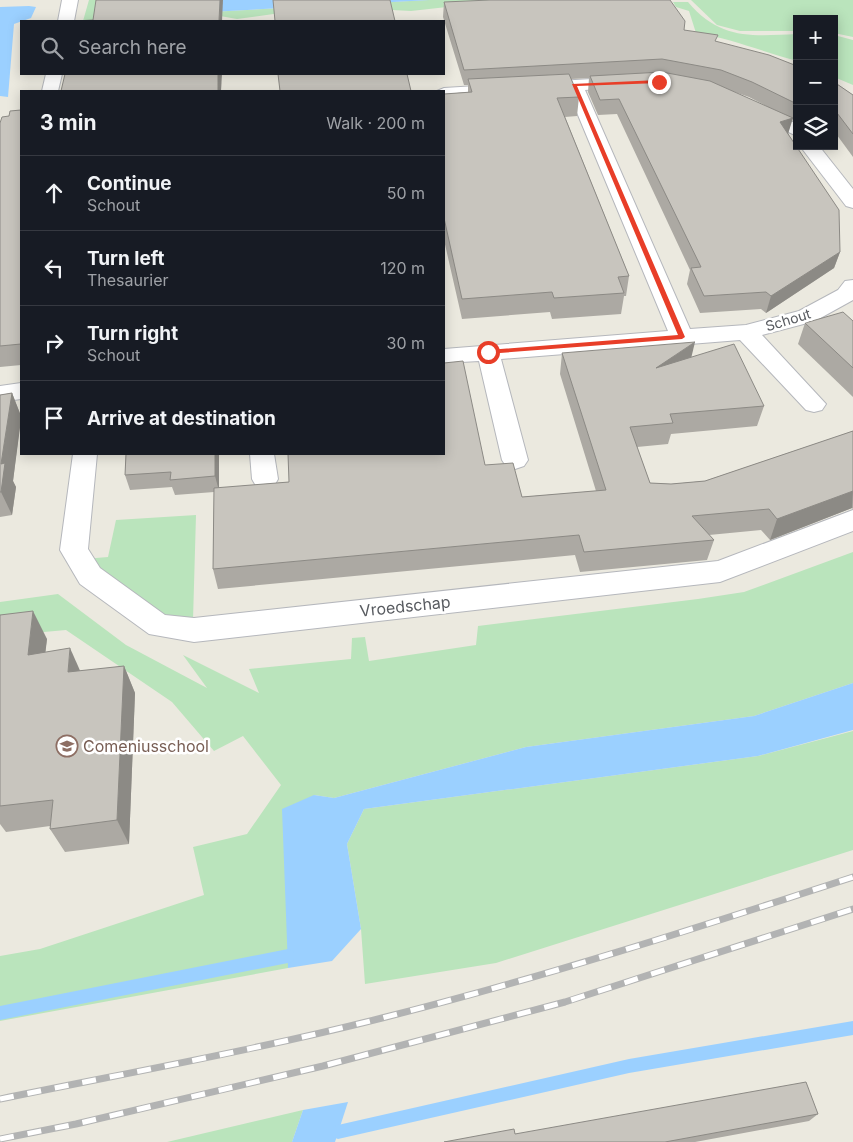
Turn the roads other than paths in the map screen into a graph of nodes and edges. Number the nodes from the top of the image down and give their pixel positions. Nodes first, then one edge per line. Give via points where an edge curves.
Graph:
1 (70, 0) edge
2 (66, 20) edge
3 (54, 75) edge
4 (642, 82) edge
5 (574, 84) junction
6 (50, 90) edge
7 (445, 93) edge
8 (742, 103) edge
9 (793, 129) edge
10 (812, 150) edge
11 (853, 202) edge
12 (853, 286) edge
13 (746, 332) junction
14 (682, 337) junction
15 (488, 352) junction
16 (445, 356) edge
17 (20, 391) edge
18 (0, 394) edge
19 (814, 404) dead end
20 (85, 455) edge
21 (262, 455) edge
22 (515, 460) dead end
23 (264, 478) dead end
24 (853, 520) edge

1 - 2 street
3 - 6 street
4 - 5 street
5 - 7 street
5 - 14 street
8 - 9 street
10 - 11 street
12 - 13 street, Schout via 846,295 807,316
13 - 14 street, Schout
13 - 19 street, Schout
14 - 15 street, Schout
15 - 16 street, Schout
15 - 22 street
17 - 18 street
20 - 24 street, Vroedschap via 74,550 90,576 159,626 194,630 720,571
21 - 23 street

